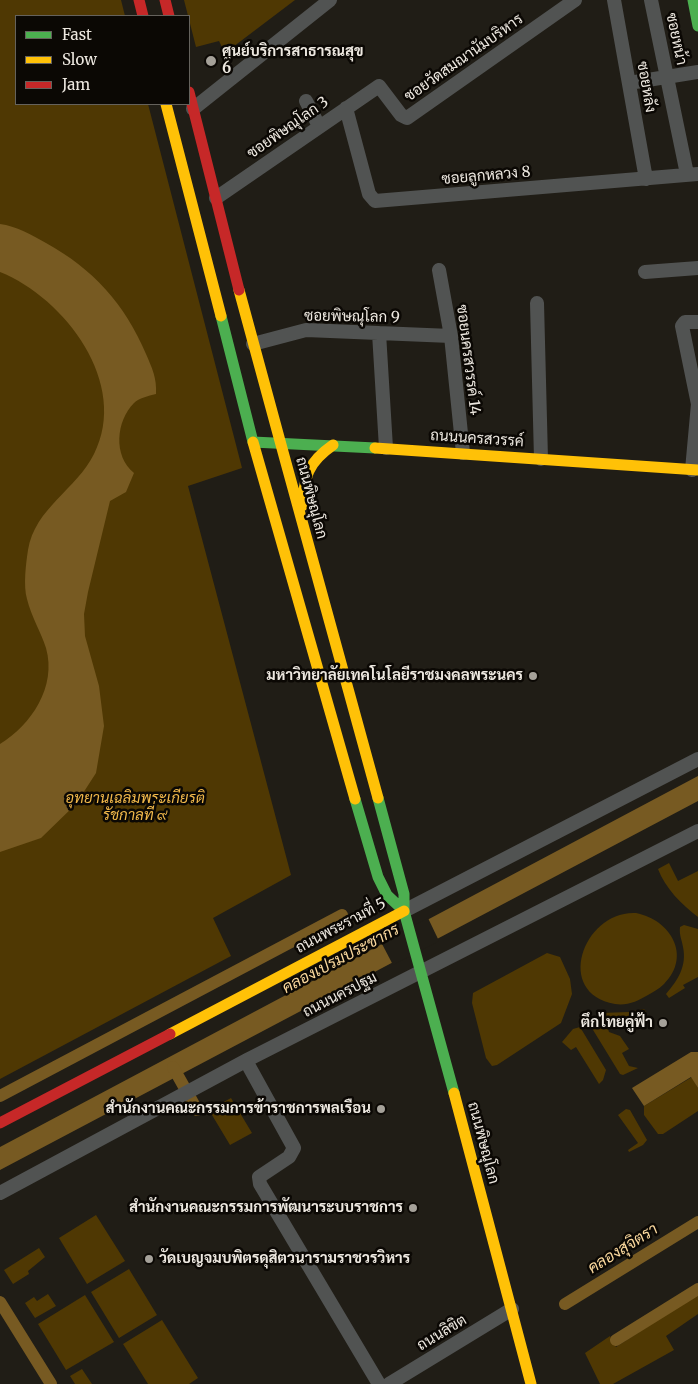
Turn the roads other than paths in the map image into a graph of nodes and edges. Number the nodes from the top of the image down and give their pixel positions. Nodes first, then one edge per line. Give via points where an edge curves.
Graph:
1 (139, 0) edge
2 (164, 0) edge
3 (330, 0) edge
4 (575, 0) edge
5 (614, 0) edge
6 (651, 0) edge
7 (693, 0) edge
8 (143, 15) edge
9 (169, 15) edge
10 (698, 26) edge
11 (698, 72) edge
12 (668, 77) junction
13 (628, 83) junction
14 (379, 86) joint
15 (190, 96) edge
16 (306, 101) dead end
17 (166, 105) edge
18 (346, 108) junction
19 (193, 110) junction
20 (319, 126) junction
21 (692, 174) edge
22 (646, 179) junction
23 (216, 198) junction
24 (698, 268) edge
25 (439, 270) dead end
26 (645, 272) dead end
27 (537, 303) dead end
28 (698, 322) edge
29 (379, 333) junction
30 (451, 336) junction
31 (253, 344) junction
32 (697, 424) edge
33 (280, 441) junction
34 (253, 442) junction
35 (333, 445) junction
36 (386, 448) junction
37 (463, 453) junction
38 (541, 459) junction
39 (695, 470) edge
40 (301, 520) junction
41 (330, 626) junction
42 (306, 633) junction
43 (340, 659) junction
44 (314, 661) junction
45 (698, 758) edge
46 (698, 831) edge
47 (406, 918) junction
48 (422, 970) junction
49 (246, 1061) junction
50 (0, 1123) edge
51 (0, 1193) edge
52 (512, 1309) junction
53 (379, 1384) edge
54 (389, 1384) edge
55 (531, 1384) edge

1 - 8 main road
2 - 9 main road
3 - 19 street
4 - 14 street, ซอยวัดสมณานัมบริหาร via 408,118 400,115
5 - 13 street, ซอยหลัง
6 - 12 street, ซอยหน้า
7 - 10 main road
11 - 12 street
12 - 13 street
12 - 21 street, ซอยหน้า
13 - 22 street, ซอยหลัง
14 - 18 street, ซอยพิษณุโลก 3
15 - 19 main road, ถนนพิษณุโลก
16 - 20 street
17 - 34 main road, ถนนพิษณุโลก
18 - 20 street, ซอยพิษณุโลก 3
18 - 22 street, ซอยลูกหลวง 8 via 369,194 375,201
19 - 23 main road, ถนนพิษณุโลก
20 - 23 street, ซอยพิษณุโลก 3
21 - 22 street, ซอยลูกหลวง 8
23 - 31 main road, ถนนพิษณุโลก
24 - 26 street
25 - 30 street, ซอยนครสวรรค์ 14
27 - 38 street
28 - 32 street via 685,322 682,326 698,404
29 - 30 street, ซอยพิษณุโลก 9
29 - 31 street, ซอยพิษณุโลก 9 via 306,330
29 - 36 street
30 - 37 street, ซอยนครสวรรค์ 14
31 - 33 main road, ถนนพิษณุโลก
32 - 39 street
33 - 34 main road, ถนนนครสวรรค์
33 - 35 main road, ถนนนครสวรรค์
33 - 40 main road, ถนนพิษณุโลก
34 - 42 main road, ถนนพิษณุโลก
35 - 36 main road, ถนนนครสวรรค์
35 - 40 main road via 316,456 308,467
36 - 37 main road, ถนนนครสวรรค์
37 - 38 main road, ถนนนครสวรรค์
38 - 39 main road, ถนนนครสวรรค์
40 - 41 main road, ถนนพิษณุโลก
41 - 42 main road via 327,636 319,639
41 - 43 main road, ถนนพิษณุโลก
42 - 44 main road, ถนนพิษณุโลก
43 - 44 main road via 324,650
43 - 47 main road, ถนนพิษณุโลก via 399,873
44 - 47 main road, ถนนพิษณุโลก via 378,877 387,895
45 - 47 street, ถนนพระรามที่ 5
46 - 48 street, ถนนนครปฐม
47 - 48 main road, ถนนพิษณุโลก
47 - 50 main road, ถนนพระรามที่ 5
48 - 49 street, ถนนนครปฐม
48 - 52 main road, ถนนพิษณุโลก
49 - 51 street, ถนนนครปฐม
49 - 53 street via 294,1148 289,1157 259,1177 260,1184
52 - 54 street, ถนนลิขิต
52 - 55 main road, ถนนพิษณุโลก

